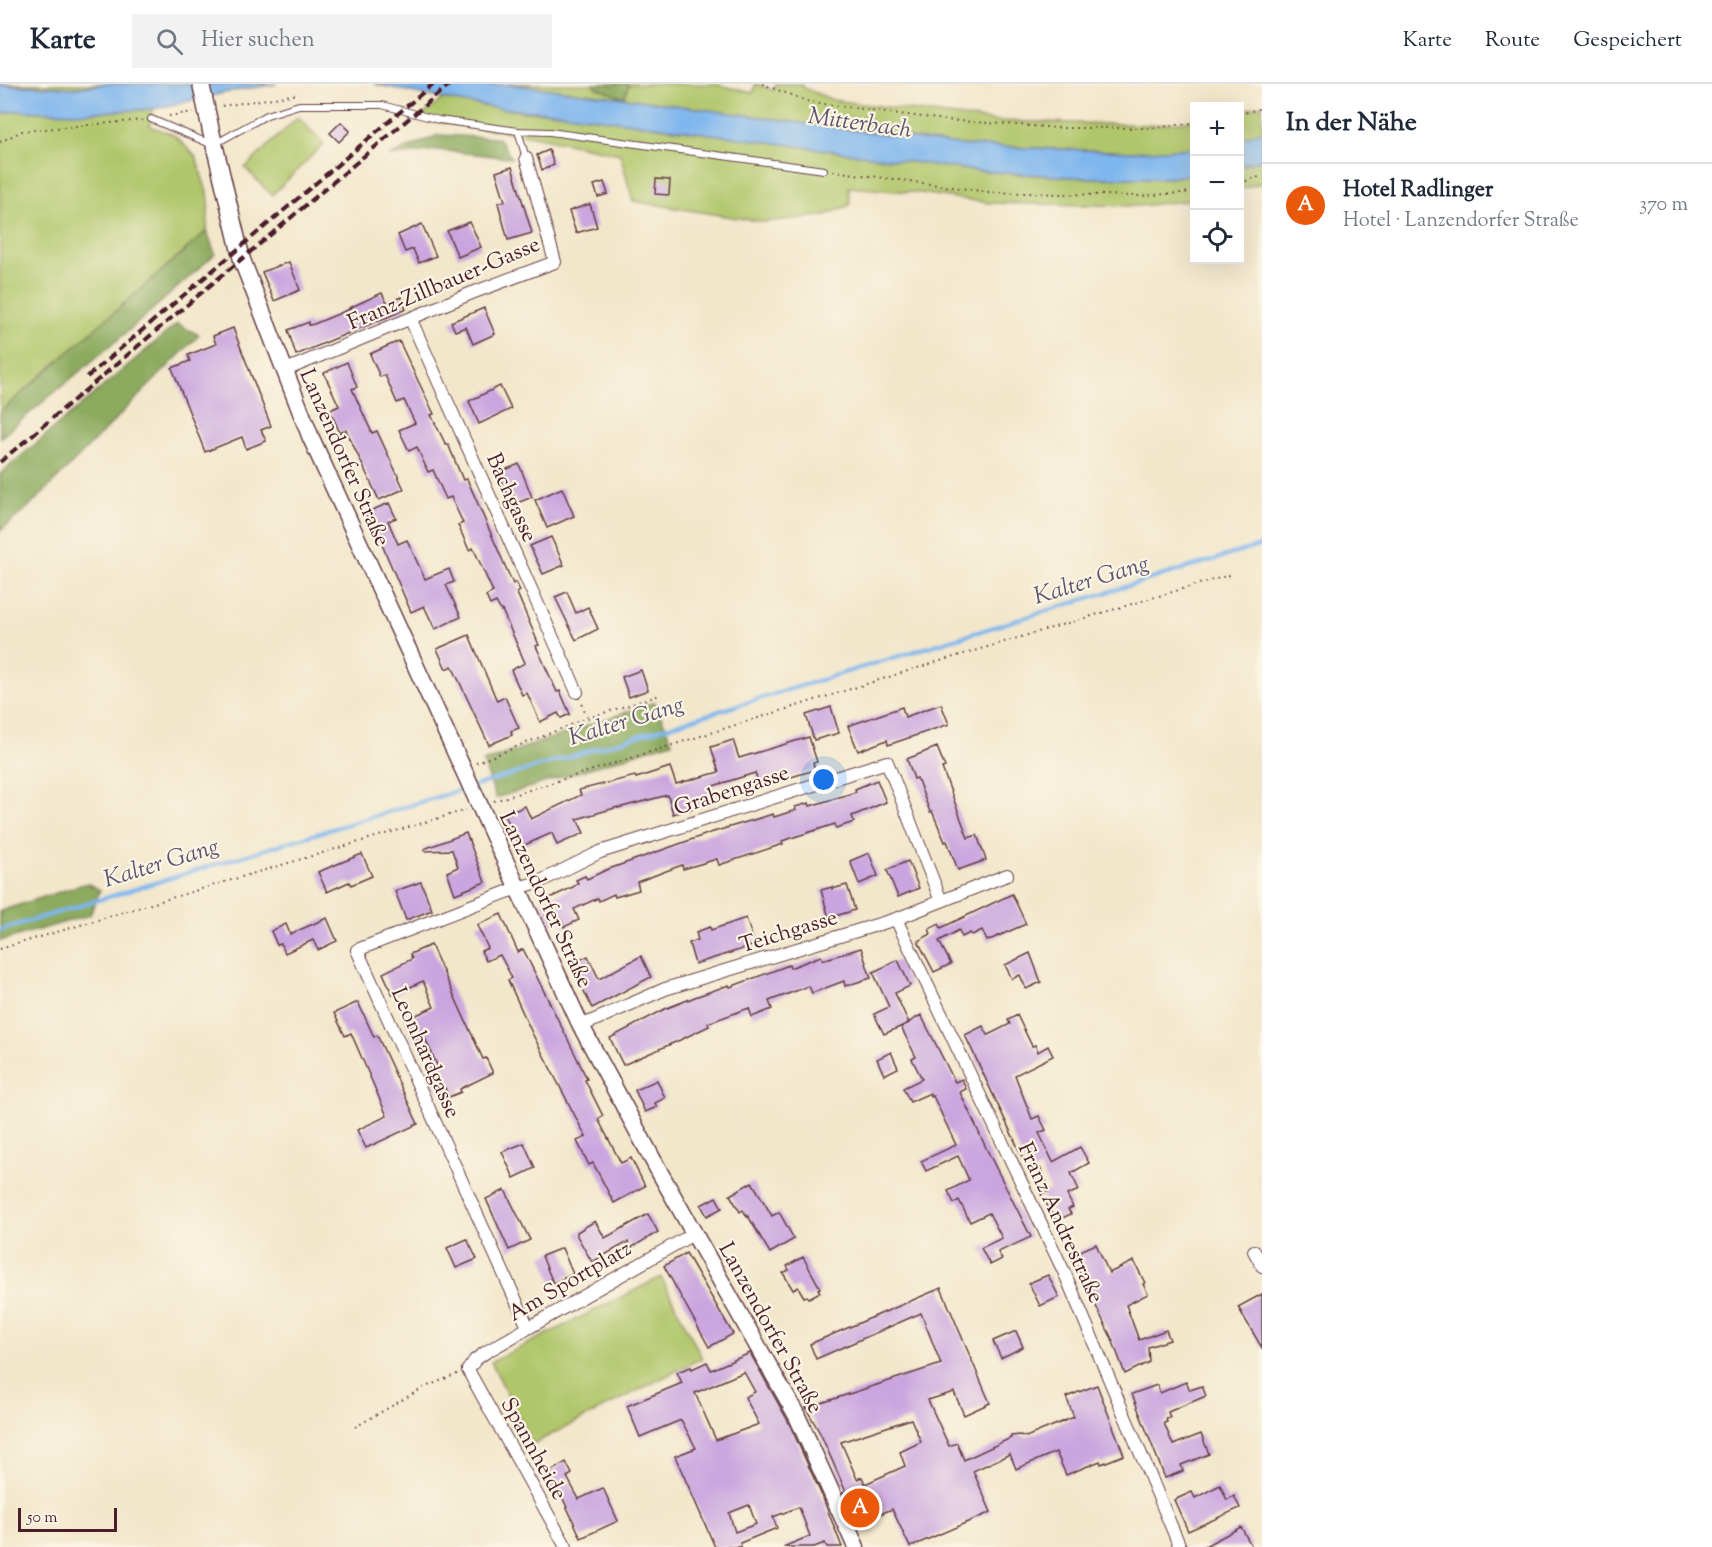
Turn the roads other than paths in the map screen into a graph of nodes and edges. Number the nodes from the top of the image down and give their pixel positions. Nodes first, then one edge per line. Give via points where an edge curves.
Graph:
1 (201, 84) edge
2 (151, 119) road end
3 (518, 131) junction
4 (212, 138) junction
5 (526, 158) joint
6 (824, 170) road end
7 (411, 320) junction
8 (284, 371) junction
9 (577, 692) road end
10 (1007, 876) dead end
11 (517, 888) junction
12 (941, 901) junction
13 (896, 919) junction
14 (581, 1026) junction
15 (695, 1233) junction
16 (1254, 1251) dead end
17 (1262, 1266) edge
18 (528, 1327) junction
19 (468, 1370) joint
20 (566, 1547) edge
21 (856, 1547) edge
22 (1180, 1547) edge

1 - 4 street, Lanzendorfer Straße, bridge
2 - 4 lane
3 - 4 lane via 439,120 382,105 299,105
3 - 5 lane
3 - 6 lane via 550,132
4 - 8 street, Lanzendorfer Straße via 238,249
5 - 7 street, Franz-Zillbauer-Gasse via 555,262
7 - 8 street, Franz-Zillbauer-Gasse
7 - 9 street, Bachgasse
8 - 11 street, Lanzendorfer Straße
10 - 12 street, Teichgasse
11 - 12 street, Grabengasse via 539,882 600,852 887,762
11 - 14 street, Lanzendorfer Straße
11 - 18 street, Leonhardgasse via 357,950
12 - 13 street, Teichgasse
13 - 14 street, Teichgasse via 665,989
13 - 22 street, Franz Andrestraße via 1065,1274
14 - 15 street, Lanzendorfer Straße
15 - 18 street, Am Sportplatz
15 - 21 street, Lanzendorfer Straße via 797,1416
16 - 17 street
18 - 19 street, Am Sportplatz via 486,1352
19 - 20 street, Spannheide

